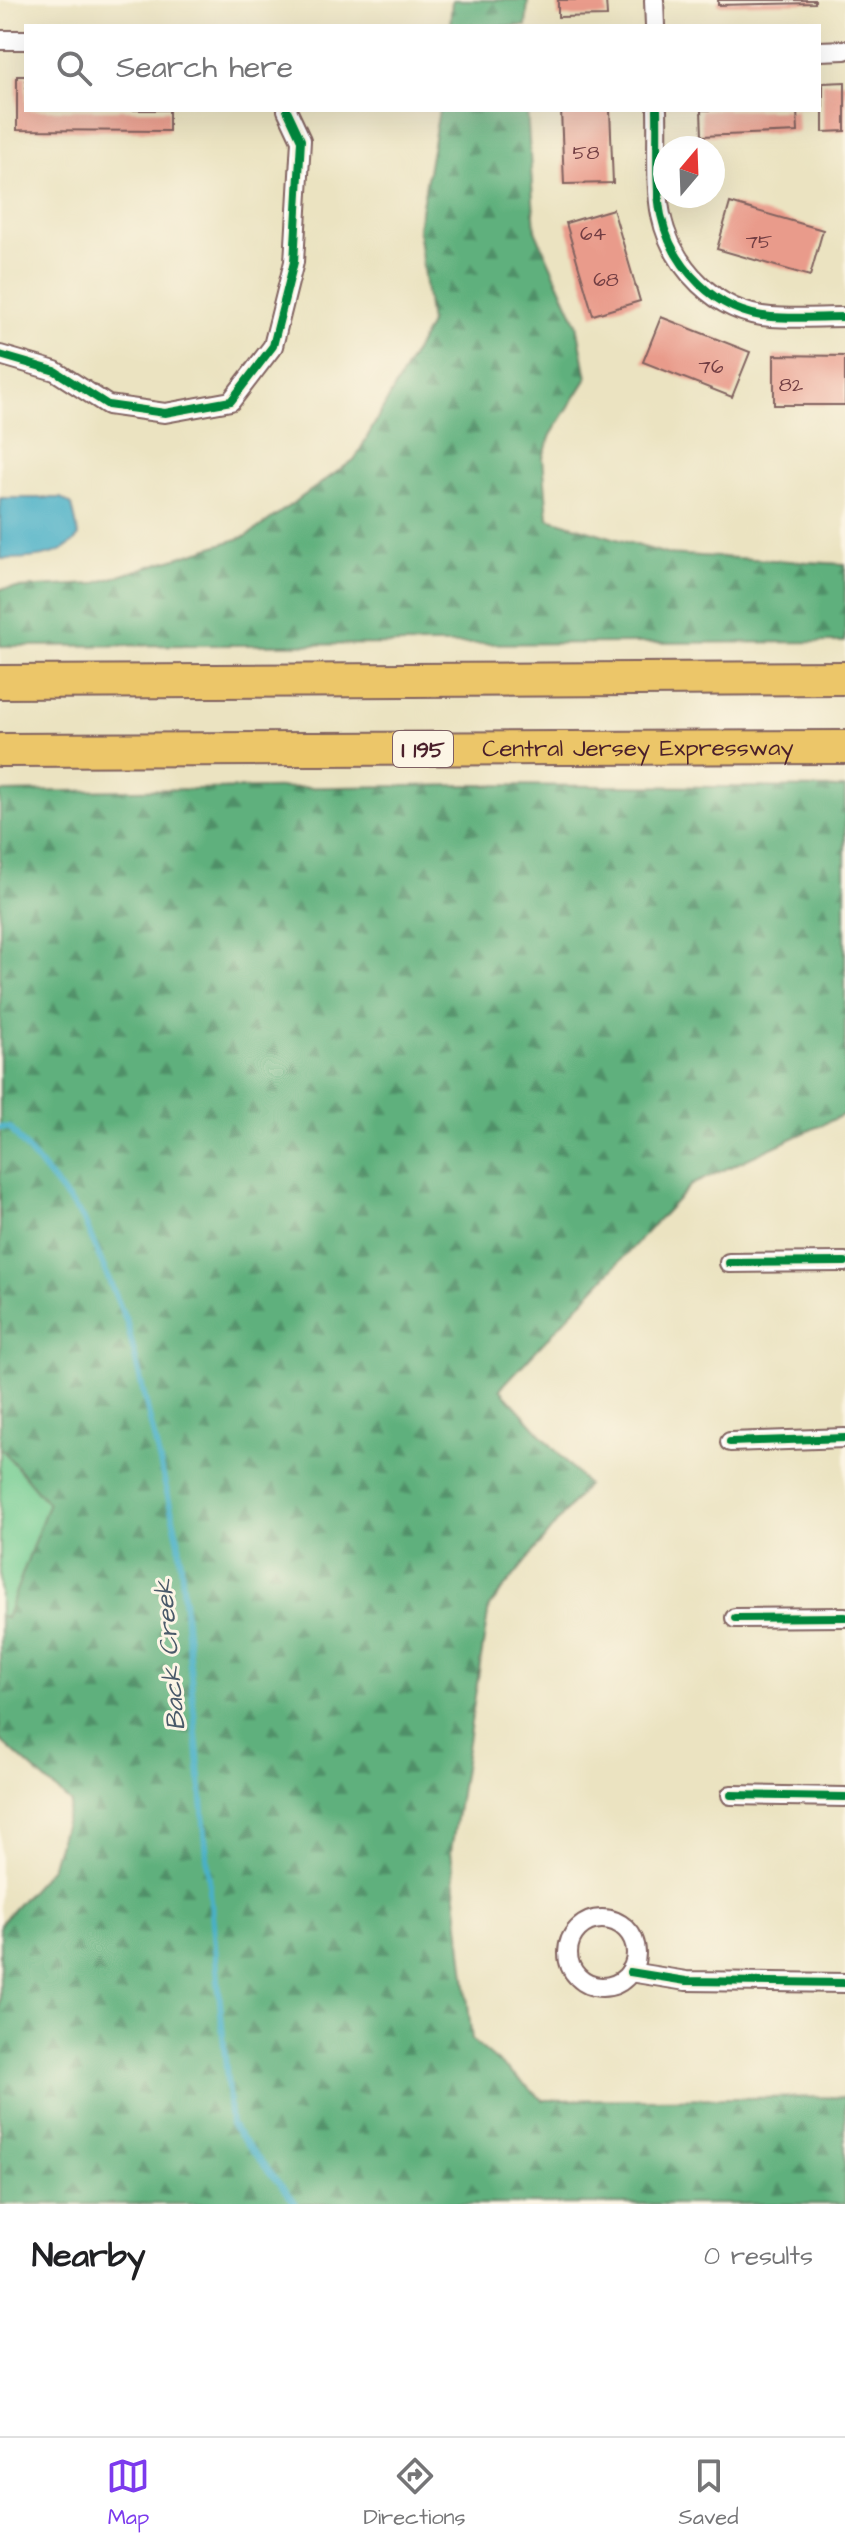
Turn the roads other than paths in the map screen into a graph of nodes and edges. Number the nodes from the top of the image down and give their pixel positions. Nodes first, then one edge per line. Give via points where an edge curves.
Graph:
1 (654, 0) edge
2 (655, 24) edge
3 (0, 40) edge
4 (24, 40) edge
5 (845, 50) edge
6 (821, 51) edge
7 (288, 112) edge
8 (657, 112) edge
9 (845, 317) edge
10 (0, 355) edge
11 (845, 678) edge
12 (0, 682) edge
13 (845, 747) edge
14 (0, 750) edge
15 (845, 1262) edge
16 (729, 1263) dead end
17 (845, 1438) edge
18 (730, 1442) dead end
19 (845, 1617) edge
20 (735, 1618) dead end
21 (731, 1795) dead end
22 (845, 1797) edge
23 (630, 1972) dead end
24 (845, 1983) edge

1 - 2 street
3 - 4 street
5 - 6 street
7 - 10 street via 301,140 294,262 273,346 231,401 165,413 108,405 55,371
8 - 9 street via 660,212 676,256 690,275 708,292 748,313
11 - 12 highway
13 - 14 highway, Central Jersey Expressway / I 195
15 - 16 street
17 - 18 street
19 - 20 street
21 - 22 street
23 - 24 street via 686,1981

